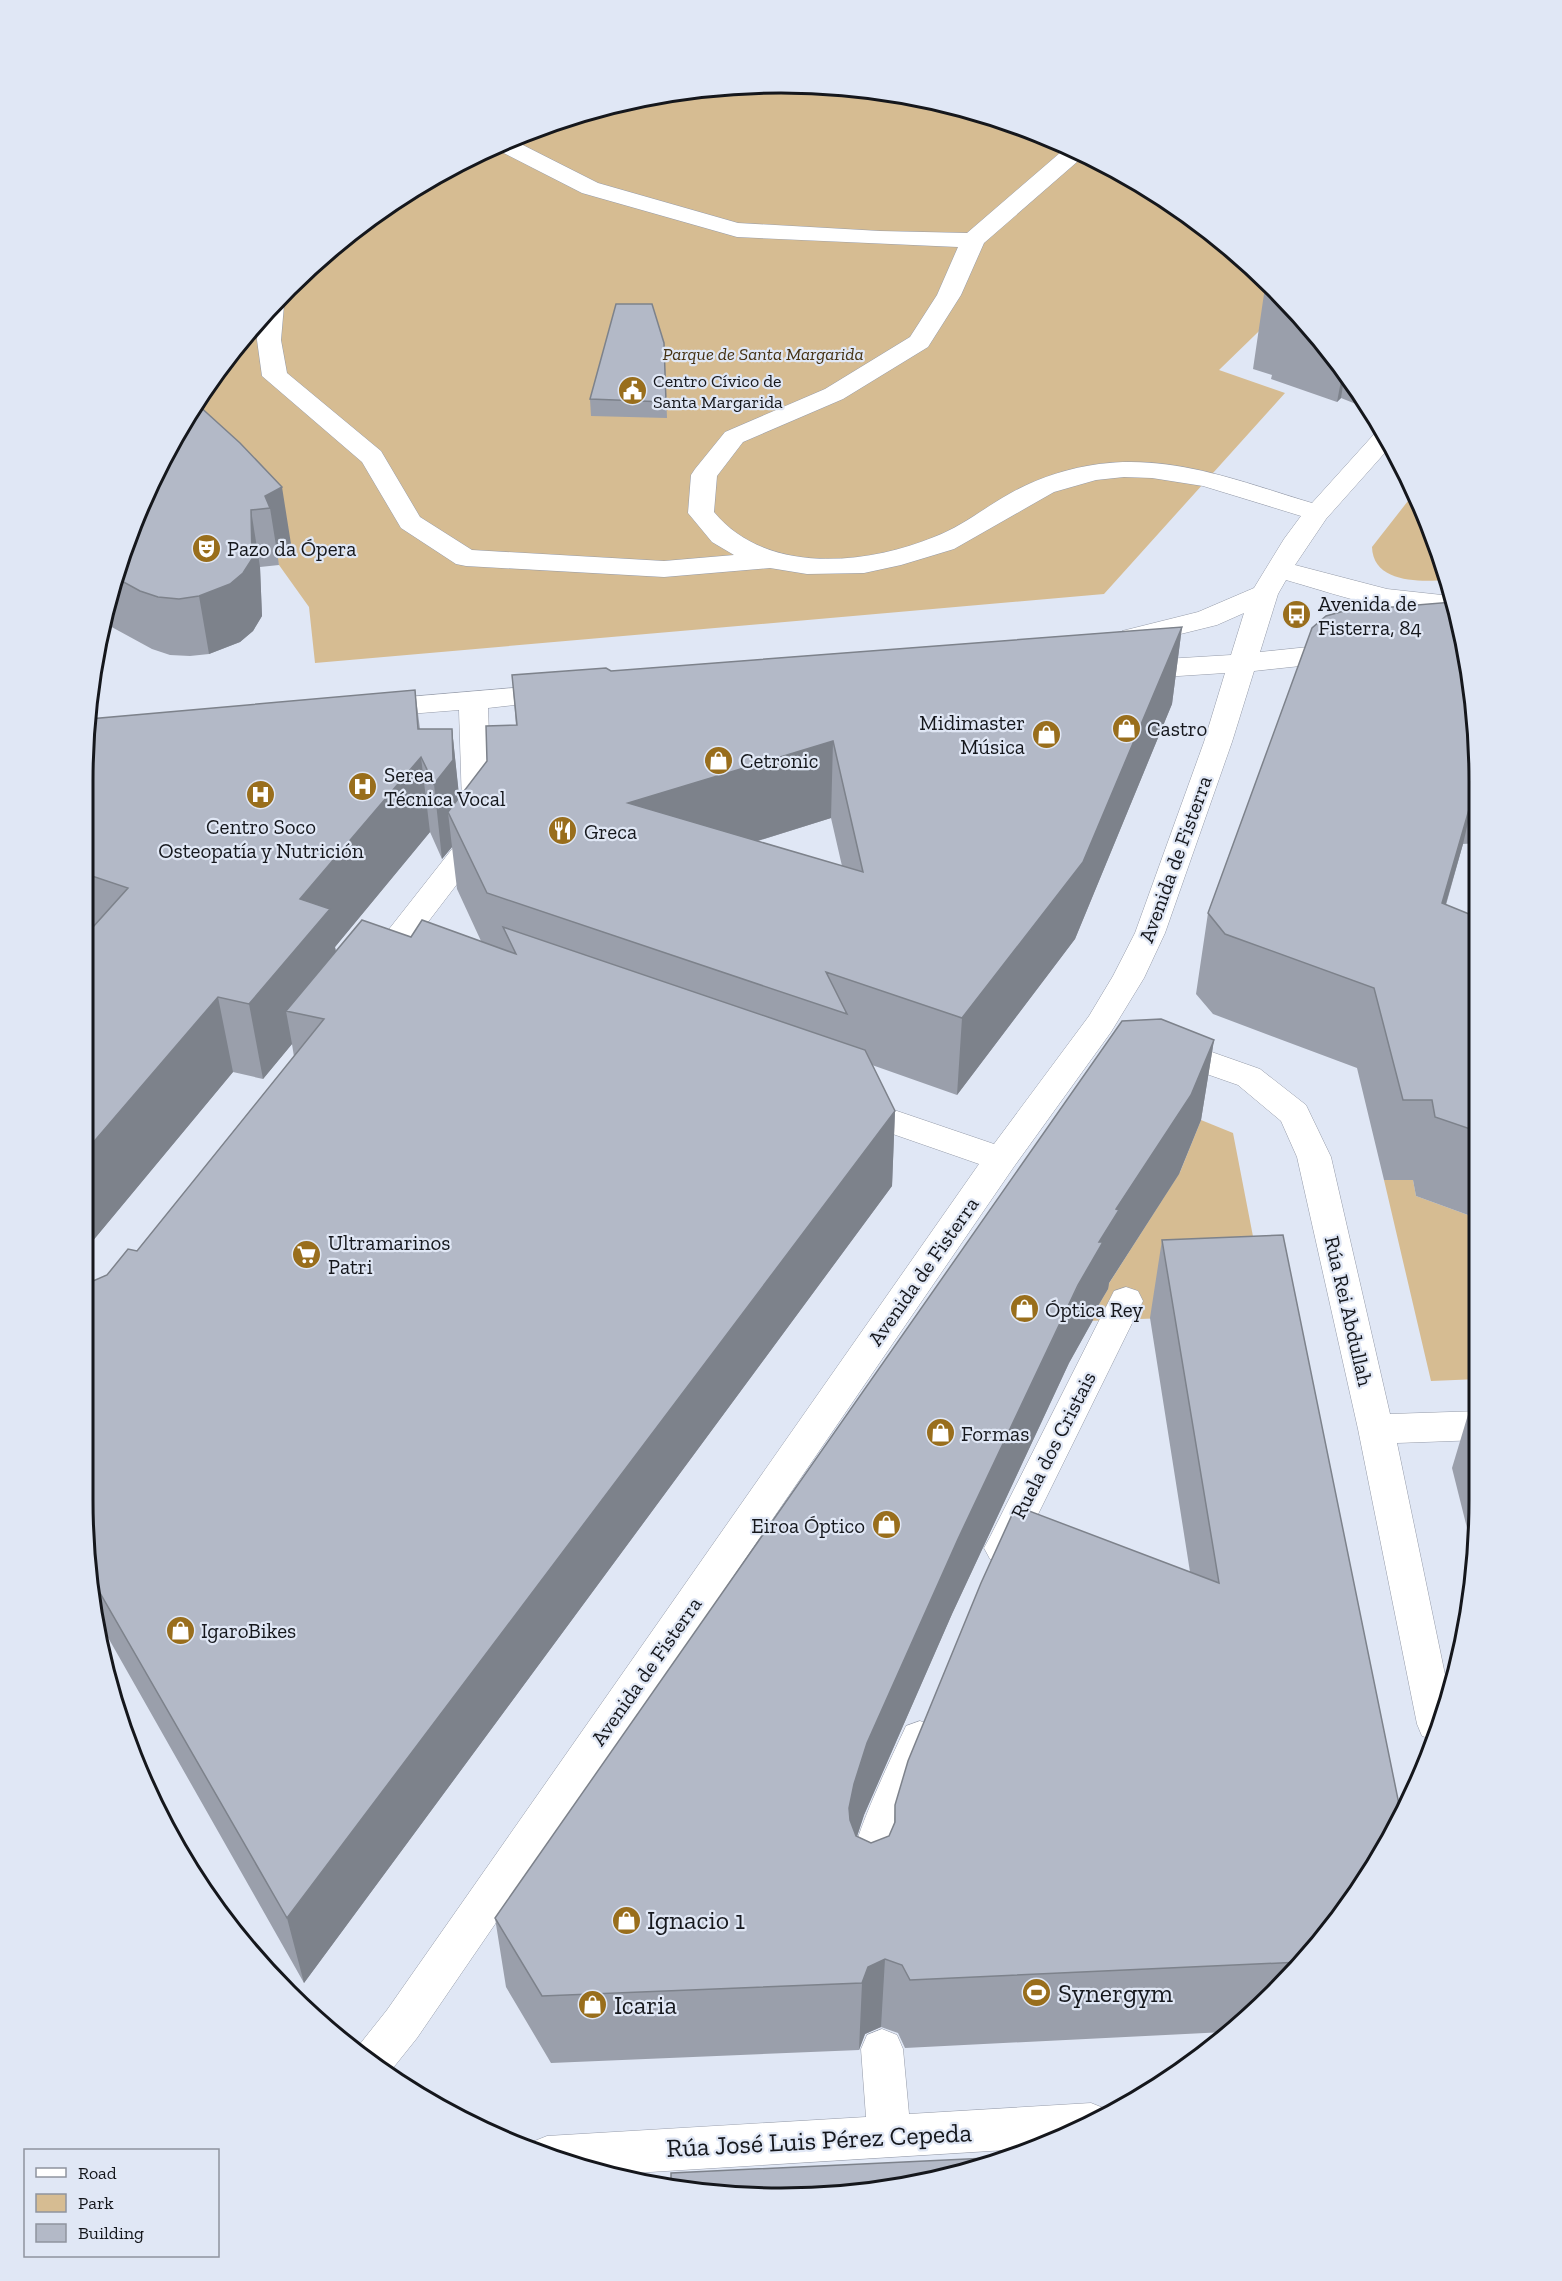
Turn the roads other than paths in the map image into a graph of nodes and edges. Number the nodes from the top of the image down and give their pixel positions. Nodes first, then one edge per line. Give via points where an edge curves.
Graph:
1 (511, 148) edge
2 (1070, 157) edge
3 (973, 240) junction
4 (271, 320) edge
5 (1380, 443) edge
6 (1317, 513) junction
7 (767, 561) junction
8 (1278, 569) junction
9 (1338, 586) junction
10 (1264, 594) junction
11 (1446, 605) edge
12 (1104, 641) edge
13 (1243, 663) junction
14 (1112, 669) edge
15 (579, 692) edge
16 (472, 700) junction
17 (349, 710) edge
18 (392, 948) junction
19 (422, 958) edge
20 (355, 993) edge
21 (1100, 1024) junction
22 (821, 1097) edge
23 (1001, 1159) junction
24 (1126, 1301) dead end
25 (1469, 1425) edge
26 (1376, 1429) junction
27 (991, 1575) edge
28 (930, 1712) edge
29 (1434, 1715) edge
30 (869, 1892) edge
31 (882, 2049) dead end
32 (376, 2056) edge
33 (1067, 2125) edge
34 (889, 2136) junction
35 (573, 2155) edge

1 - 3 street via 590,188 737,230
2 - 3 street
3 - 7 street via 949,295 919,342 834,394 734,437 704,475 701,513 726,541
4 - 7 street via 274,376 372,457 410,522 466,558 663,569
5 - 6 street, Avenida de Fisterra
6 - 7 street via 1166,471 1096,472 1032,492 945,542 898,558 849,566
6 - 8 street, Avenida de Fisterra
8 - 9 street
8 - 10 street, Avenida de Fisterra
9 - 11 street via 1390,600
9 - 13 street via 1375,617 1373,636 1306,658
10 - 12 street via 1208,619
10 - 13 street, Avenida de Fisterra
13 - 14 street
13 - 21 street, Avenida de Fisterra via 1150,933
15 - 16 street
16 - 17 street
16 - 18 street via 478,837
18 - 19 street
18 - 20 street
21 - 23 street, Avenida de Fisterra
21 - 26 street, Rúa Rei Abdullah via 1249,1077 1294,1114 1314,1157
22 - 23 street
23 - 32 street, Avenida de Fisterra
24 - 27 street, Ruela dos Cristais
25 - 26 street
26 - 29 street, Rúa Rei Abdullah
28 - 30 street via 881,1832 869,1876
31 - 34 street
33 - 34 street, Rúa José Luis Pérez Cepeda
34 - 35 street, Rúa José Luis Pérez Cepeda

